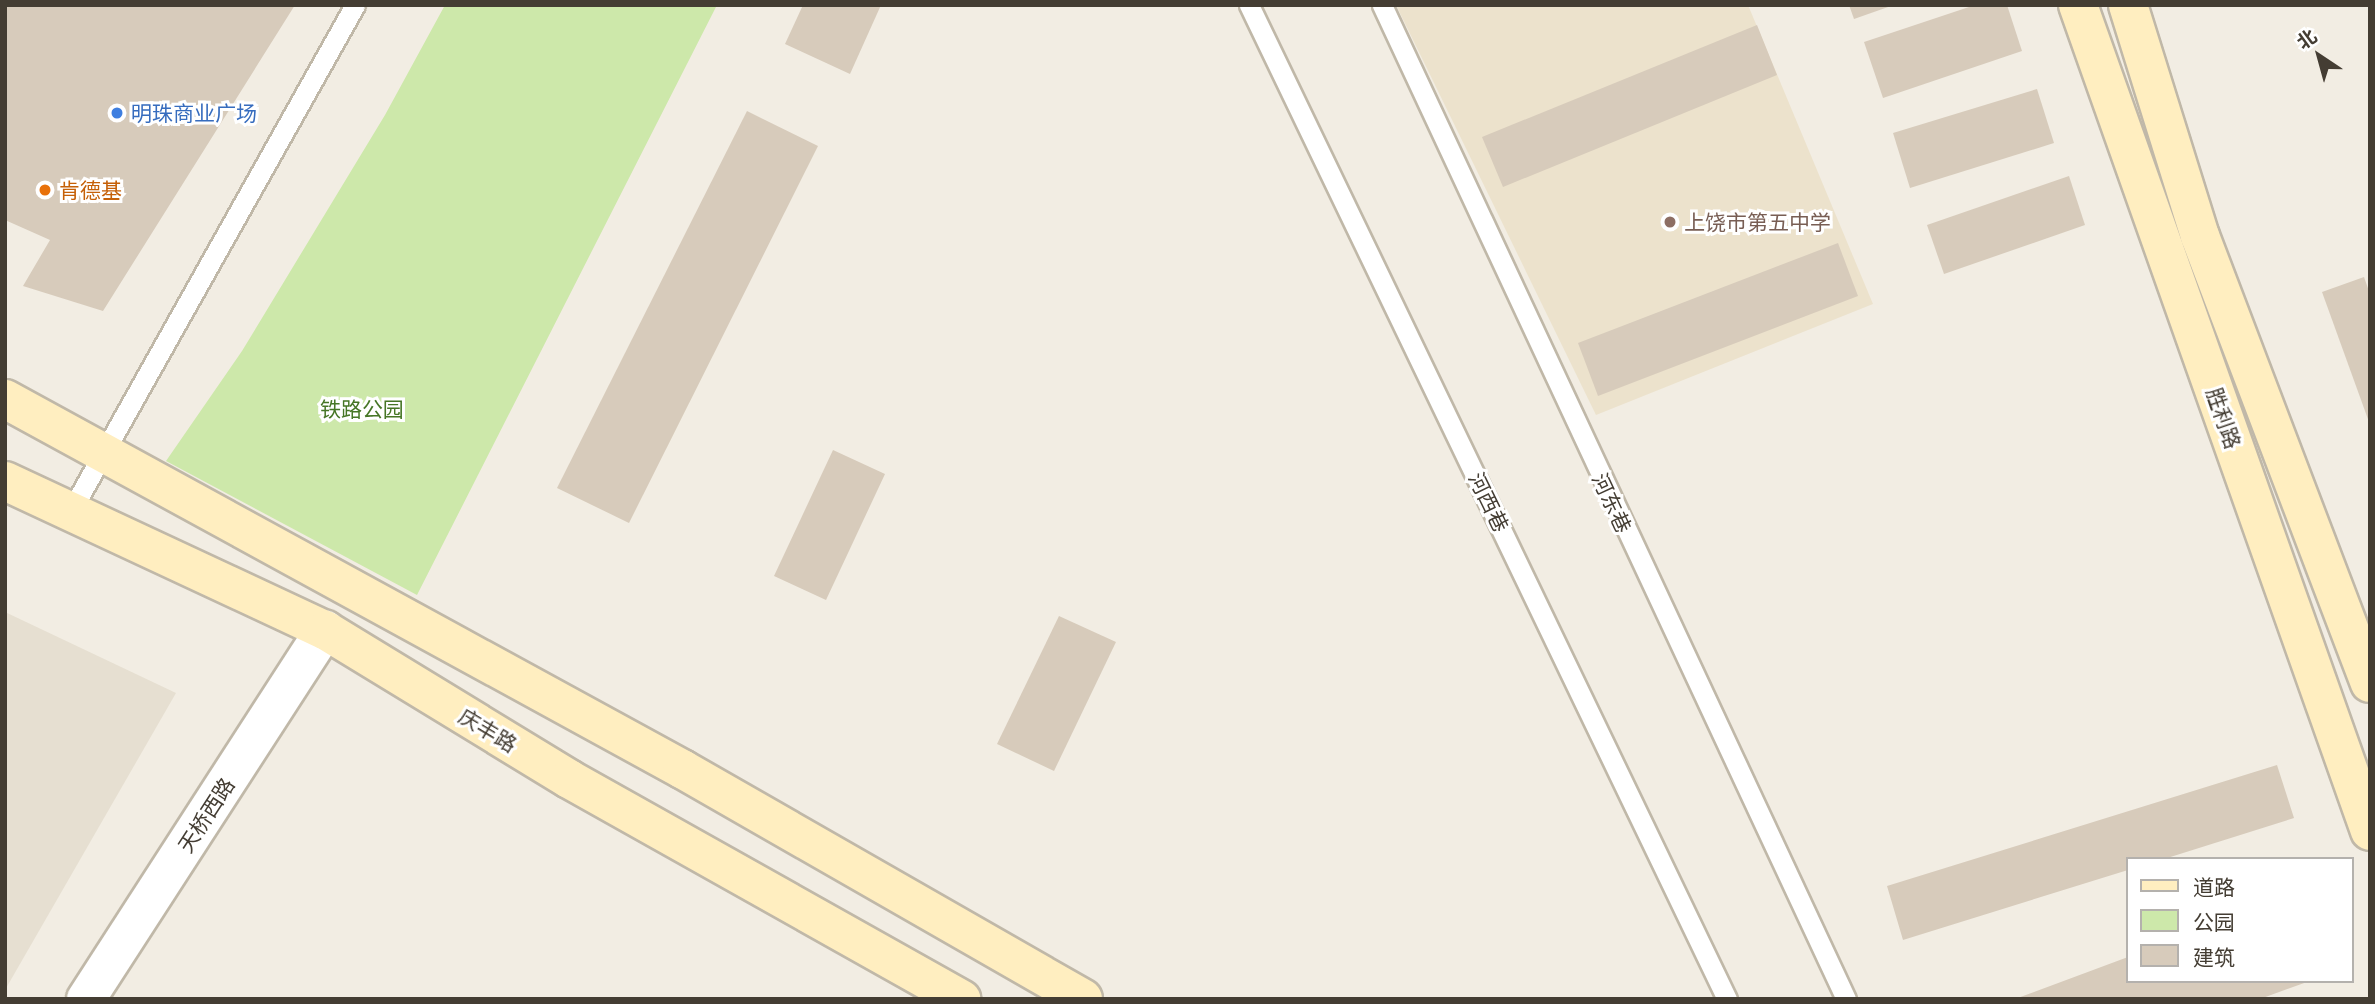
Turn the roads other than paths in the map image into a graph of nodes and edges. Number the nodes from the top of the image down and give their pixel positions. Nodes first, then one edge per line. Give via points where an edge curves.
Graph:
1 (355, 5) edge
2 (1249, 5) edge
3 (1382, 5) edge
4 (2078, 5) edge
5 (2128, 5) edge
6 (5, 399) edge
7 (104, 454) junction
8 (5, 481) edge
9 (72, 509) junction
10 (2359, 624) edge
11 (325, 630) junction
12 (2370, 683) edge
13 (2370, 831) edge
14 (86, 999) edge
15 (961, 999) edge
16 (1083, 999) edge
17 (1727, 999) edge
18 (1846, 999) edge

1 - 7 lane
2 - 17 lane, 河西巷
3 - 18 lane, 河东巷
4 - 13 main road, 胜利路
5 - 10 main road, 胜利路 via 2200,236
6 - 7 main road
7 - 9 lane
7 - 16 main road via 682,769
8 - 9 main road, 庆丰路
9 - 11 main road, 庆丰路
10 - 12 main road, 胜利路
11 - 14 street, 天桥西路
11 - 15 main road, 庆丰路 via 569,779

